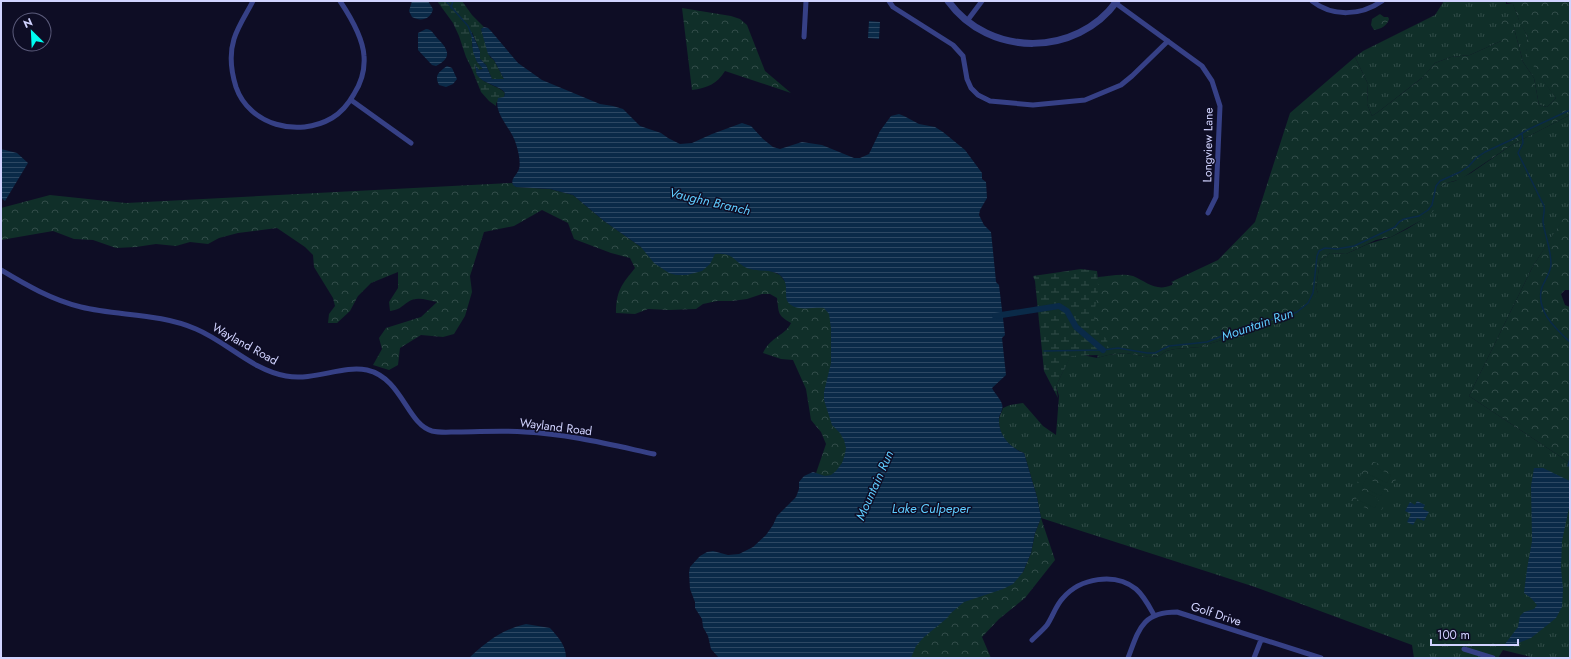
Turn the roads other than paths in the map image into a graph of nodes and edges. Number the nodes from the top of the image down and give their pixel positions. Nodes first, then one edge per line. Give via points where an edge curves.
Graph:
1 (253, 1) edge
2 (340, 1) edge
3 (806, 1) edge
4 (889, 1) edge
5 (948, 1) edge
6 (982, 1) edge
7 (1312, 1) edge
8 (1382, 1) edge
9 (1115, 2) edge
10 (968, 21) junction
11 (804, 37) dead end
12 (1168, 41) junction
13 (351, 100) junction
14 (411, 142) dead end
15 (1208, 213) dead end
16 (1, 270) edge
17 (654, 454) dead end
18 (1154, 615) junction
19 (1032, 640) dead end
20 (1261, 640) junction
21 (1464, 649) dead end
22 (1128, 658) edge
23 (1254, 658) edge
24 (1321, 658) edge
25 (1493, 658) edge

1 - 13 street via 234,39 231,64 238,92 251,110 272,124 302,128 332,118
2 - 13 street via 355,27 364,56 361,81
3 - 11 street
4 - 12 street via 893,7 959,50 964,60 969,85 978,95 990,101 1033,105 1085,100 1124,83
5 - 10 street via 954,10
6 - 10 street
7 - 8 street via 1320,7 1338,12 1356,13
9 - 10 street via 1104,16 1087,29 1049,43 1022,44 991,35
9 - 12 street, Longview Lane
12 - 15 street, Longview Lane via 1202,66 1212,81 1220,106 1216,197
13 - 14 street
16 - 17 street, Wayland Road via 65,303 170,320 196,328 266,370 280,375 308,377 353,369 369,370 384,377 416,420 431,430 546,434
18 - 19 street via 1147,602 1135,589 1118,580 1096,579 1078,586 1062,598 1046,625
18 - 20 street, Golf Drive via 1177,612
18 - 22 street via 1143,624
20 - 23 street
20 - 24 street, Golf Drive
21 - 25 street

